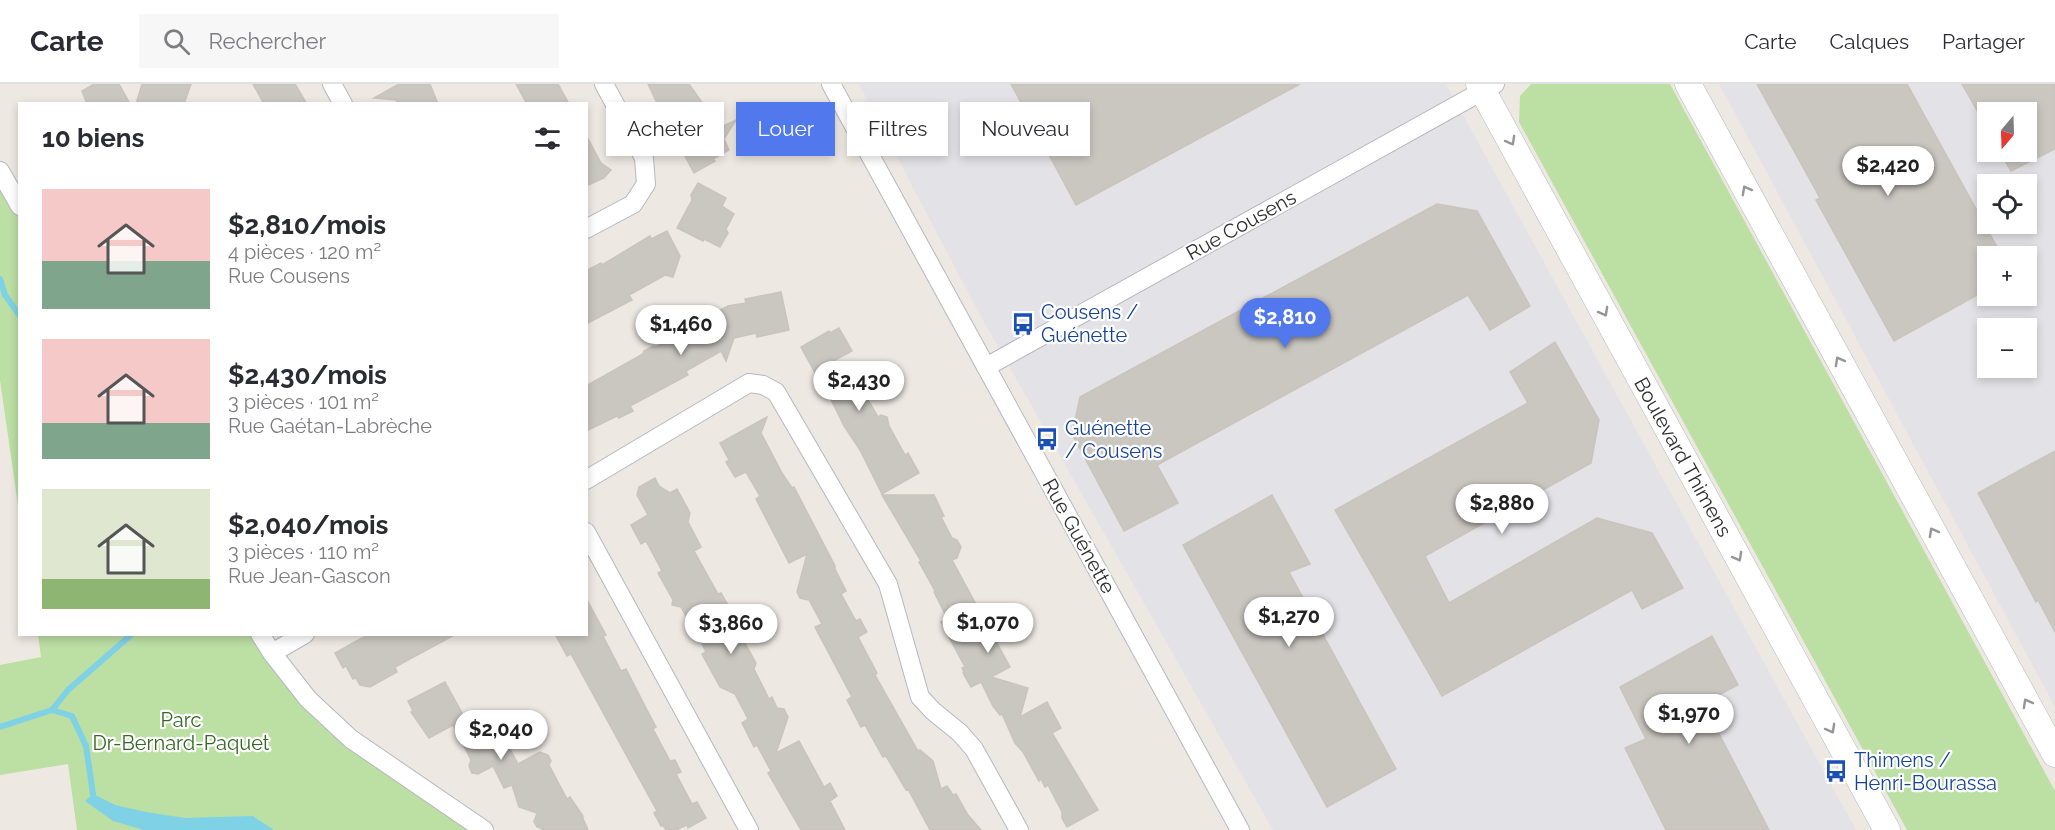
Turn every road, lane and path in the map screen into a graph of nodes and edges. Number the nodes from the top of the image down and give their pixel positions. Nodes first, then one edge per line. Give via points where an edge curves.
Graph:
1 (332, 84) edge
2 (604, 84) edge
3 (831, 84) edge
4 (1688, 84) edge
5 (1486, 86) edge
6 (342, 102) edge
7 (0, 171) edge
8 (18, 202) edge
9 (588, 229) edge
10 (986, 367) junction
11 (588, 479) edge
12 (588, 536) edge
13 (261, 636) edge
14 (302, 636) edge
15 (272, 653) junction
16 (2055, 754) edge
17 (484, 830) edge
18 (749, 830) edge
19 (1019, 830) edge
20 (1240, 830) edge
21 (1887, 830) edge

1 - 6 street
2 - 9 street via 644,158 646,184 633,204
3 - 10 street, Rue Guénette
16 -> 4 street
5 - 10 street, Rue Cousens
5 -> 21 street, Boulevard Thimens
7 - 8 street
10 - 20 street, Rue Guénette
11 - 19 street via 749,383 776,392 888,584 920,697 974,749
12 - 18 street
13 - 15 street
14 - 15 street
15 - 17 street via 308,699 351,739

